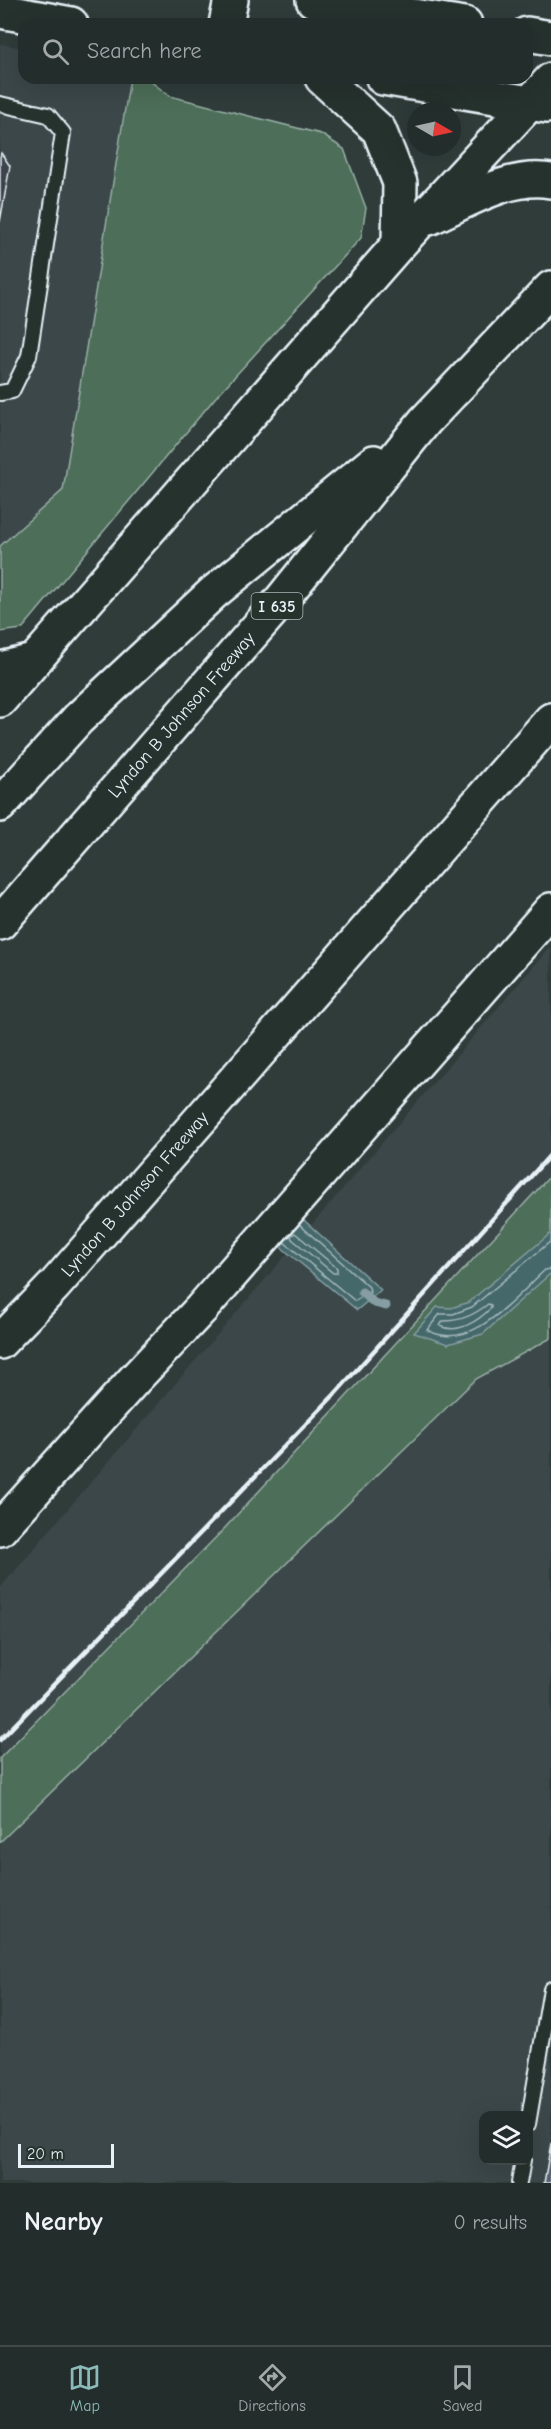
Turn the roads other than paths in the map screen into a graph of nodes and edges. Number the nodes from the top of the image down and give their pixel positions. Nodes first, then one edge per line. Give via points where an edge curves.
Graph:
1 (231, 0) edge
2 (313, 0) edge
3 (0, 11) edge
4 (38, 18) edge
5 (227, 18) edge
6 (427, 18) edge
7 (533, 35) edge
8 (551, 38) edge
9 (329, 84) edge
10 (437, 84) edge
11 (544, 96) edge
12 (0, 104) edge
13 (551, 181) edge
14 (408, 234) junction
15 (551, 288) edge
16 (0, 393) edge
17 (425, 421) junction
18 (41, 656) junction
19 (0, 666) edge
20 (0, 700) edge
21 (551, 720) edge
22 (0, 805) edge
23 (551, 910) edge
24 (0, 923) edge
25 (0, 1342) edge
26 (0, 1529) edge
27 (551, 1989) edge
28 (530, 2111) edge
29 (522, 2165) edge
30 (519, 2183) edge

1 - 5 main road
2 - 6 main road
3 - 4 main road
7 - 8 main road
9 - 14 main road via 379,130 400,183
10 - 11 main road
11 - 14 main road
12 - 16 lane via 48,115 63,133 29,356 12,391
13 - 14 main road via 537,178 511,182
14 - 18 main road
15 - 17 main road, Lyndon B Johnson Freeway / I 635
17 - 22 main road via 213,593 78,719
17 - 24 main road, Lyndon B Johnson Freeway / I 635 via 278,604
18 - 19 street
18 - 20 main road
21 - 25 main road, Lyndon B Johnson Freeway via 54,1286
23 - 26 main road via 201,1309
27 - 28 lane
29 - 30 lane

